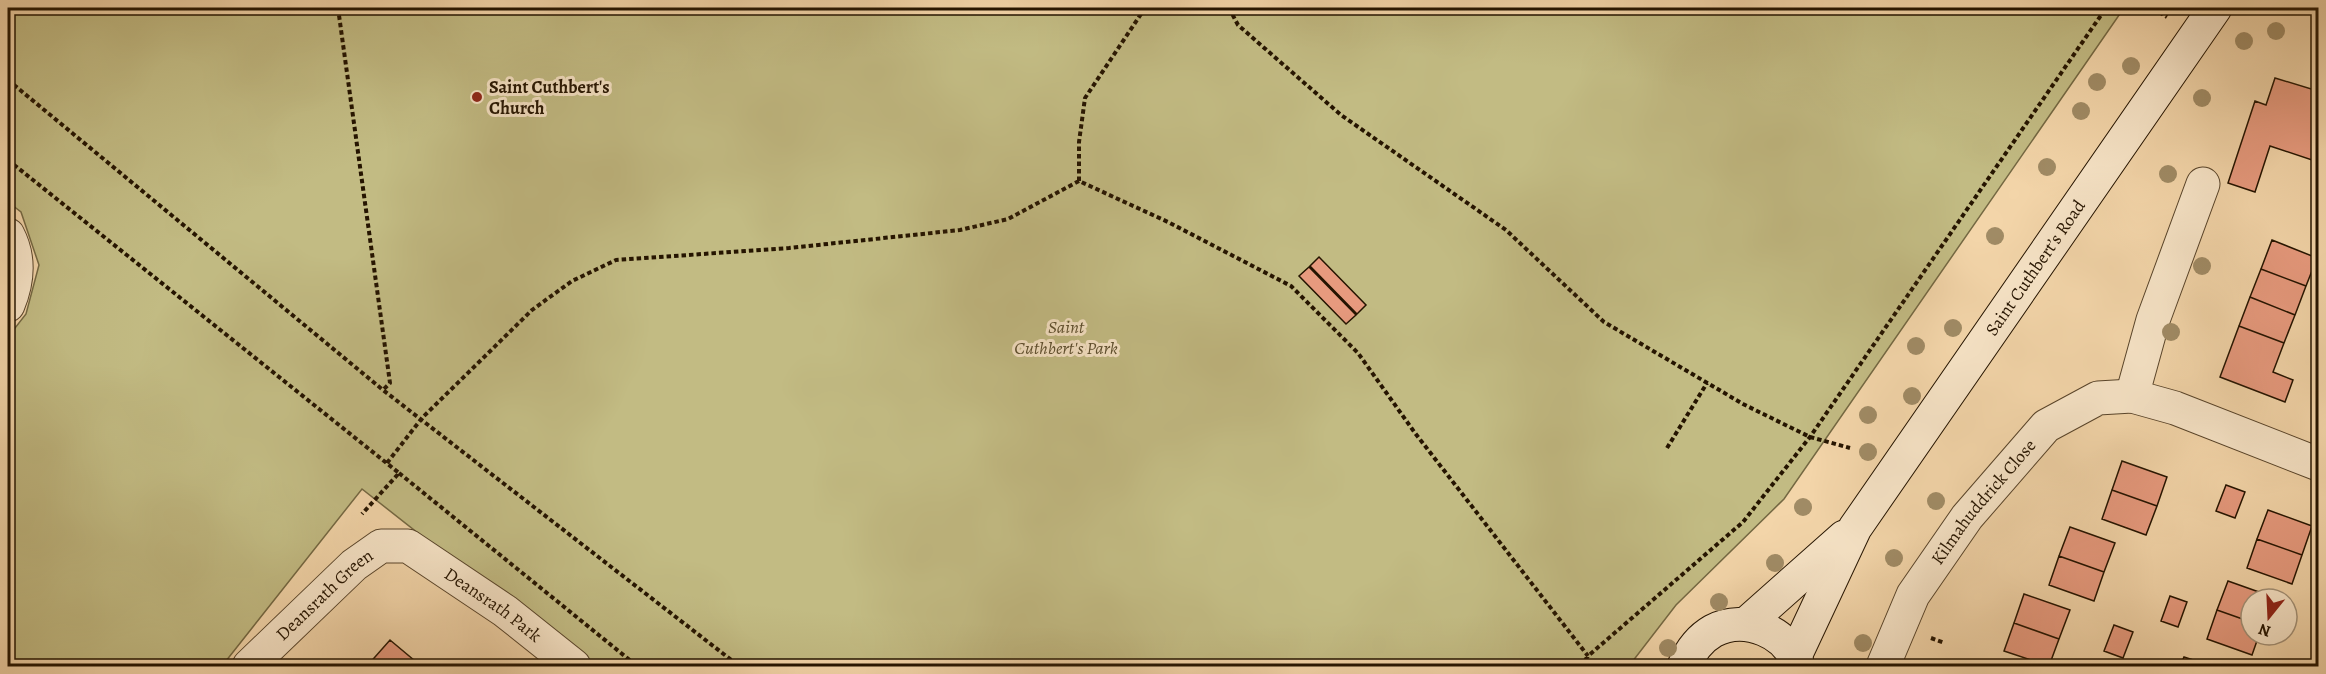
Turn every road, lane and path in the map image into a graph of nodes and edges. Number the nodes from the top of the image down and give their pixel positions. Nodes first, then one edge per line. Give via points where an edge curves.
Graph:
1 (338, 8) edge
2 (1144, 8) edge
3 (1230, 8) edge
4 (2106, 8) edge
5 (2216, 8) edge
6 (8, 80) edge
7 (8, 160) edge
8 (1079, 181) junction
9 (2203, 184) dead end
10 (8, 235) edge
11 (11, 297) edge
12 (1707, 383) junction
13 (383, 390) junction
14 (2132, 396) junction
15 (422, 418) junction
16 (1810, 437) junction
17 (1667, 448) dead end
18 (1850, 448) dead end
19 (387, 463) junction
20 (2319, 464) edge
21 (399, 473) junction
22 (361, 515) dead end
23 (1855, 528) junction
24 (408, 546) joint
25 (1746, 624) junction
26 (1588, 656) junction
27 (1796, 661) edge
28 (249, 666) edge
29 (574, 666) edge
30 (637, 666) edge
31 (739, 666) edge
32 (1581, 666) edge
33 (1684, 666) edge
34 (1883, 666) edge

1 - 13 path via 390,383
2 - 8 path via 1085,98
3 - 12 path via 1238,26 1341,115 1506,230 1604,322
4 - 16 path
5 - 23 street, Saint Cuthbert’s Road
6 - 13 path
7 - 19 path
8 - 15 path via 1008,219 960,230 789,248 616,260 572,281 532,310
8 - 26 path via 1291,286 1358,353
9 - 14 street via 2153,320
10 - 11 street via 16,252
12 - 16 path
12 - 17 path
13 - 15 path
14 - 20 street, Kilmahuddrick Close via 2175,408
14 - 34 street, Kilmahuddrick Close via 2098,398 2046,426 1967,517 1913,595
15 - 19 path
15 - 31 path
16 - 18 path
16 - 26 path via 1743,522
19 - 21 path
21 - 22 path
21 - 30 path
23 - 25 street, Saint Cuthbert’s Road
23 - 27 street, Saint Cuthbert’s Road
24 - 28 street, Deansrath Green via 381,546 354,565
24 - 29 street, Deansrath Park via 505,612
25 - 27 street, Saint Cuthbert’s Road via 1782,640
25 - 33 street via 1714,631 1690,652
26 - 32 path

